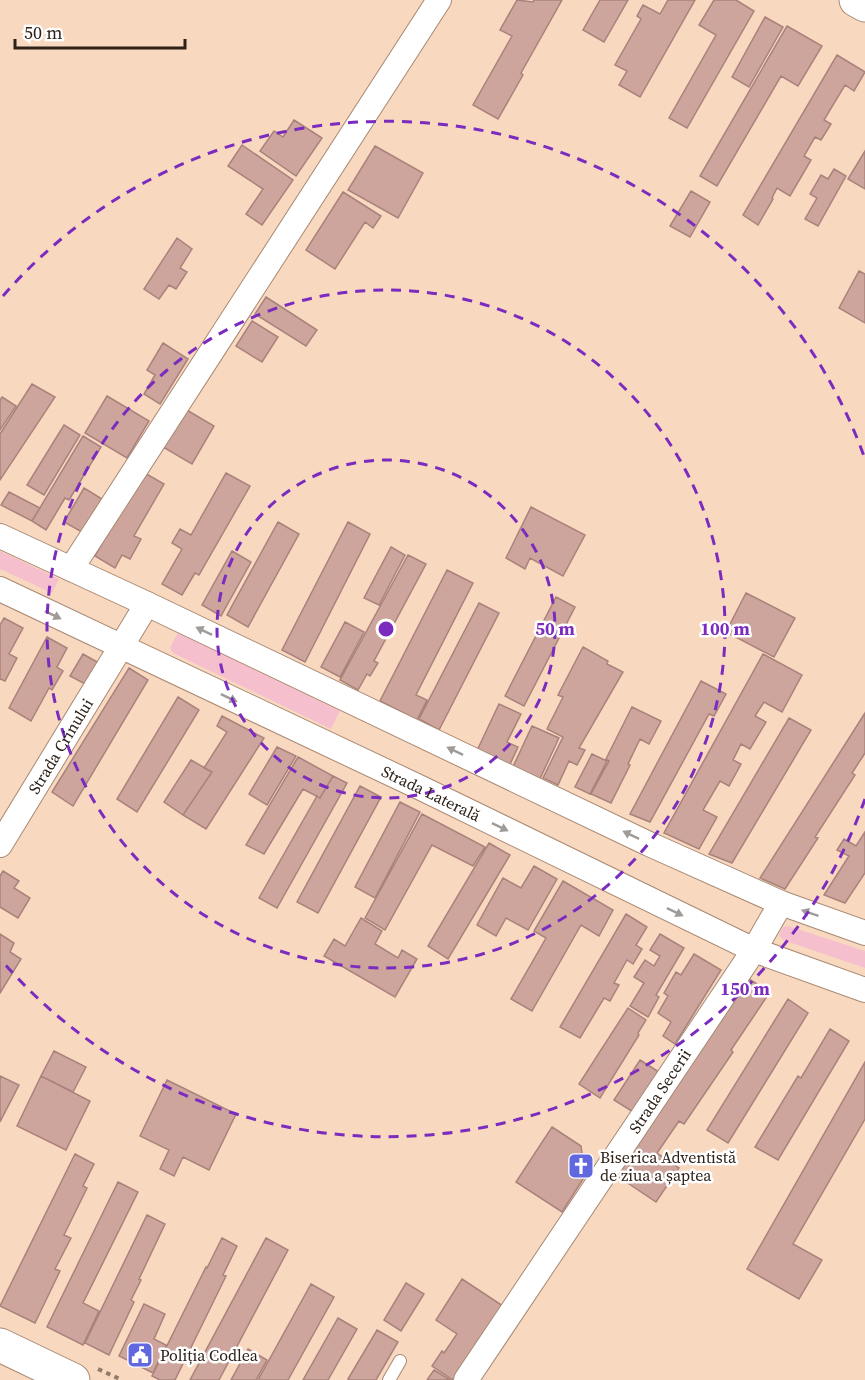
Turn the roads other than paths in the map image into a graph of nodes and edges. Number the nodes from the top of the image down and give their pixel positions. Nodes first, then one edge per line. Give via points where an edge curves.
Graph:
1 (439, 0) edge
2 (856, 0) edge
3 (865, 5) edge
4 (0, 536) edge
5 (71, 569) junction
6 (0, 589) edge
7 (147, 604) junction
8 (122, 648) junction
9 (0, 845) edge
10 (781, 903) junction
11 (865, 933) edge
12 (754, 950) junction
13 (865, 990) edge
14 (0, 1345) edge
15 (400, 1361) dead end
16 (73, 1380) edge
17 (389, 1380) edge
18 (466, 1380) edge

1 - 5 street
2 - 3 main road
4 - 5 street
5 - 7 street
6 -> 8 street, Strada Laterală
7 - 8 street, Strada Crinului
10 -> 7 street
8 - 9 street, Strada Crinului
8 -> 12 street, Strada Laterală
11 -> 10 street
10 - 12 street, Strada Secerii
12 - 13 street, Strada Laterală
12 - 18 street, Strada Secerii
14 - 16 main road
15 - 17 lane

